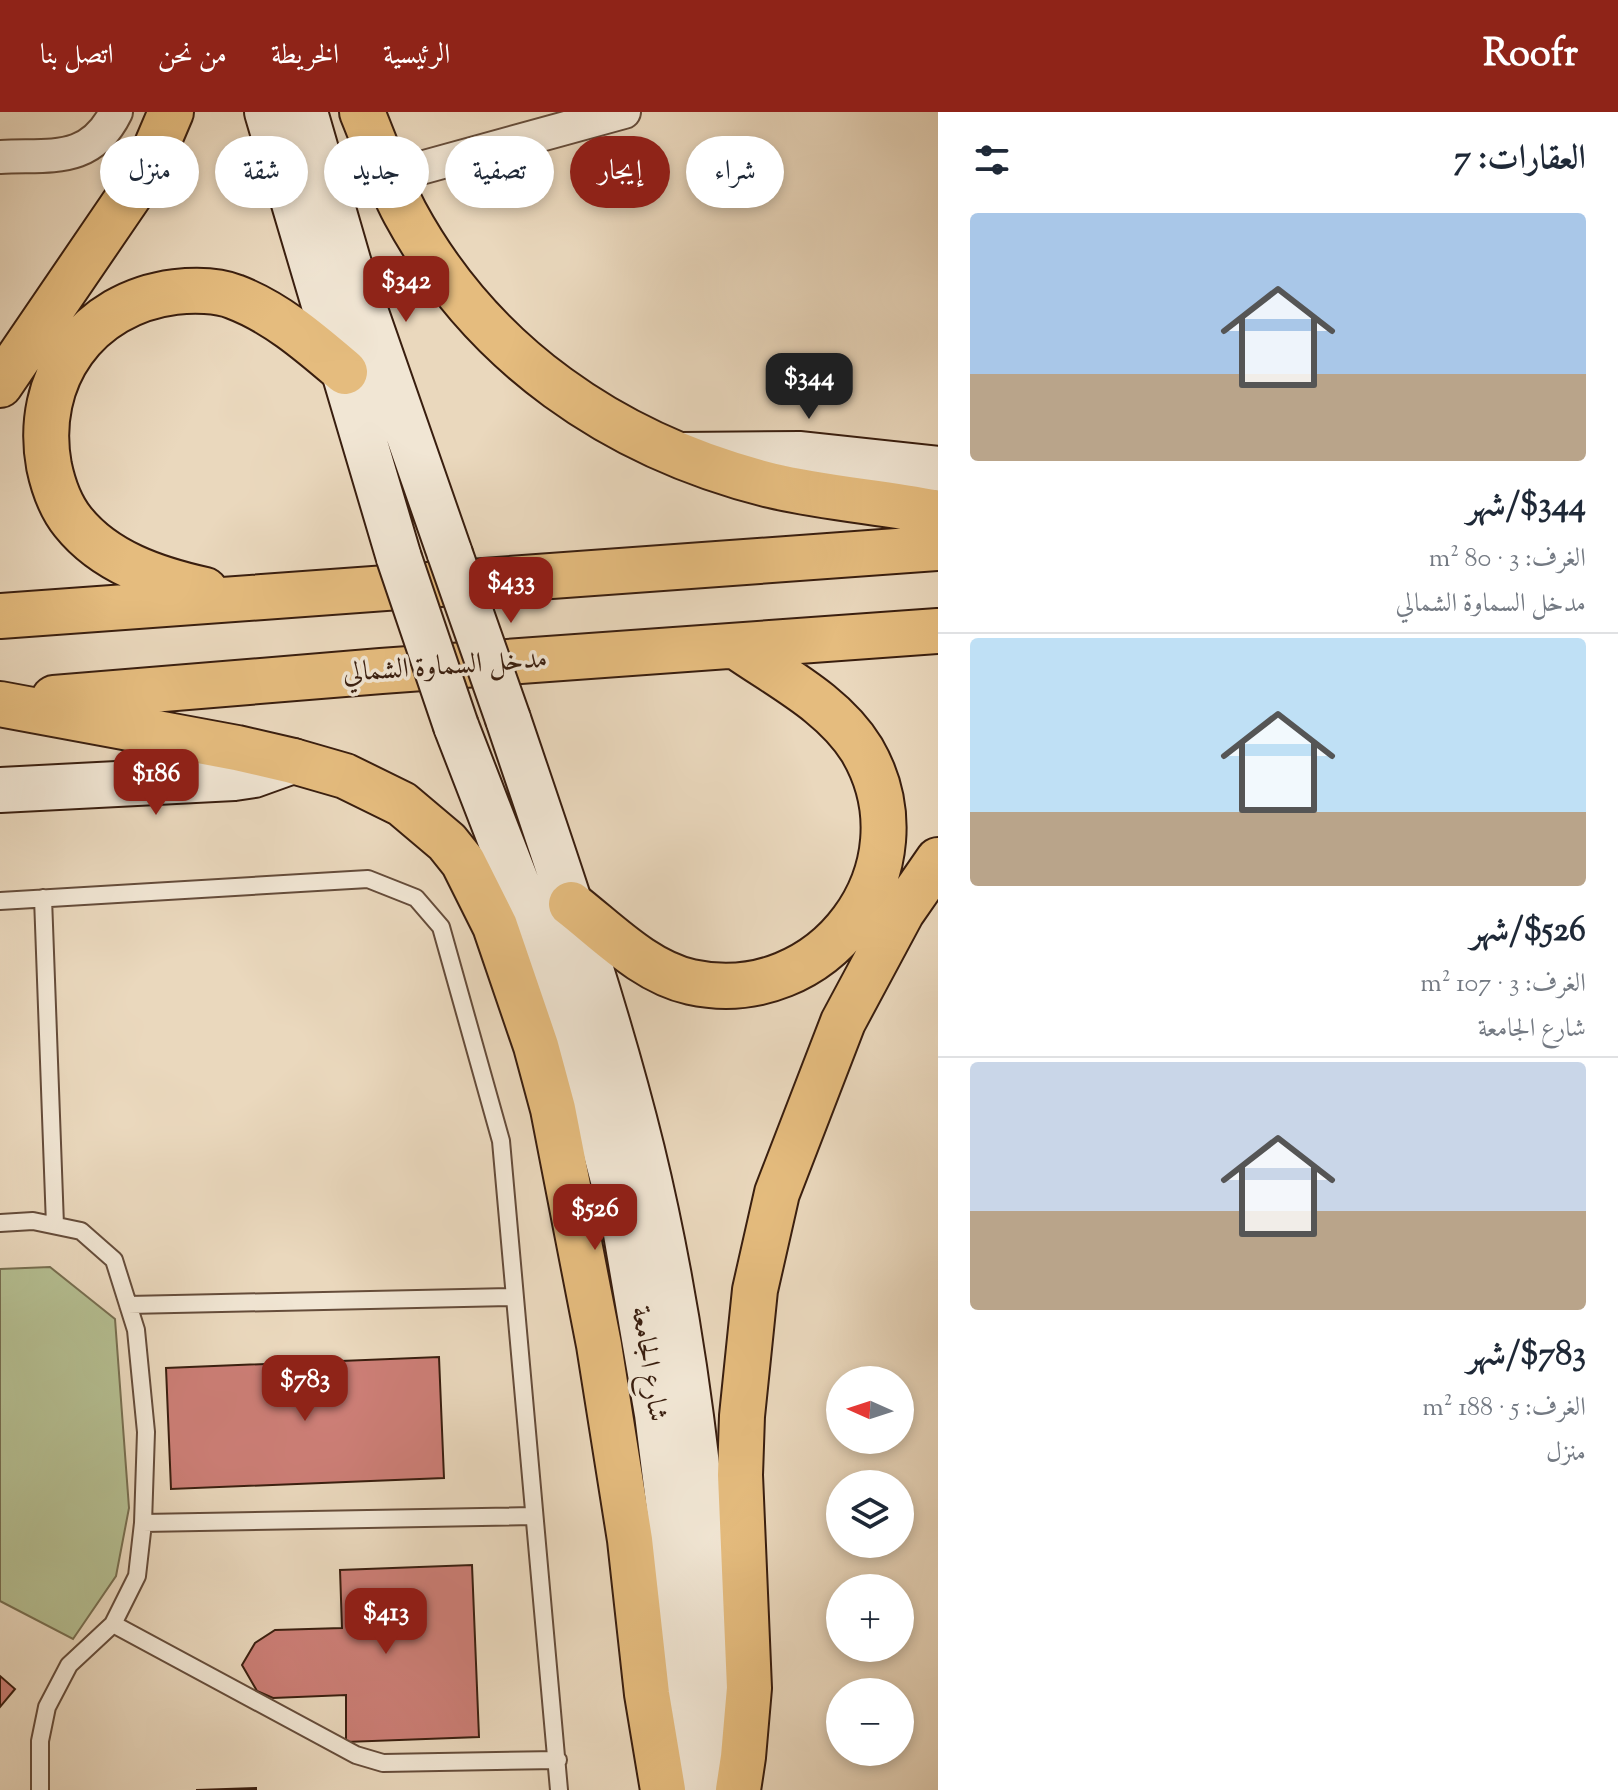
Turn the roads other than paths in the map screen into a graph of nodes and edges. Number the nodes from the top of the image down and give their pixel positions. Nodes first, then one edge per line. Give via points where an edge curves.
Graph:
1 (116, 112) edge
2 (171, 112) edge
3 (267, 112) edge
4 (305, 112) edge
5 (362, 112) edge
6 (624, 112) edge
7 (372, 136) edge
8 (0, 157) edge
9 (429, 166) edge
10 (403, 208) edge
11 (345, 372) junction
12 (0, 385) edge
13 (679, 455) junction
14 (938, 469) edge
15 (938, 513) edge
16 (938, 548) edge
17 (239, 598) junction
18 (0, 616) edge
19 (938, 631) edge
20 (737, 647) junction
21 (0, 703) edge
22 (293, 761) junction
23 (0, 790) edge
24 (938, 860) edge
25 (43, 898) junction
26 (0, 901) edge
27 (571, 904) junction
28 (0, 1223) edge
29 (55, 1225) junction
30 (514, 1297) junction
31 (128, 1305) junction
32 (533, 1516) junction
33 (143, 1523) junction
34 (113, 1624) junction
35 (558, 1760) junction
36 (40, 1790) edge
37 (559, 1790) edge
38 (663, 1790) edge
39 (687, 1790) edge
40 (722, 1790) edge
41 (738, 1790) edge

1 - 8 street via 103,133 81,151
2 - 12 highway via 148,166
3 - 11 main road, شارع الجامعة
4 - 27 main road, bridge via 349,264
5 - 7 highway
6 - 9 street
10 - 13 highway via 434,261 492,334 584,406
11 - 17 highway via 256,307 233,296 188,290 141,298 99,322 54,384 46,450 71,520 107,553 129,565 165,581
11 - 39 main road, شارع الجامعة, bridge via 399,558 456,726 573,1028 624,1222 670,1517
13 - 14 main road via 801,454
13 - 15 highway via 771,485
16 - 17 highway
17 - 18 highway
19 - 20 highway, مدخل السماوة الشمالي
20 - 21 highway, مدخل السماوة الشمالي
20 - 27 highway via 846,728 873,772 882,813 880,866 858,914 808,963 764,982 723,985 671,977
21 - 22 highway
22 - 23 main road via 234,778
22 - 38 highway via 345,776 402,804 463,862 495,926 553,1109 599,1345
24 - 41 highway via 902,912 843,1022 777,1193 755,1290 742,1416 749,1688
25 - 26 lane
25 - 29 lane
25 - 30 lane via 368,879 416,898 441,927 501,1141
27 - 40 main road via 642,1152 684,1357 713,1631
28 - 29 lane
29 - 31 lane via 81,1231 114,1260
30 - 31 lane
30 - 32 lane
31 - 33 lane via 136,1330 146,1432
32 - 33 lane
32 - 35 lane
33 - 34 lane via 137,1576
34 - 35 lane via 356,1755 383,1763
34 - 36 lane via 69,1665 47,1707 40,1741
35 - 37 lane

